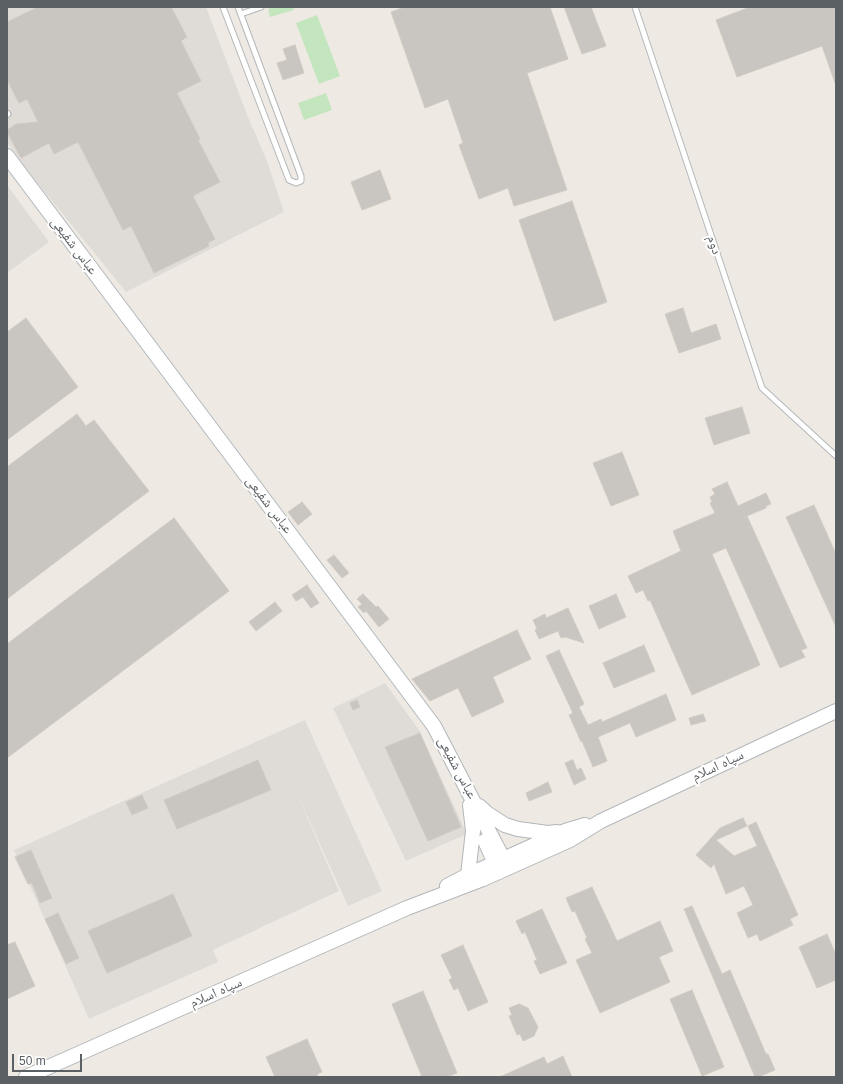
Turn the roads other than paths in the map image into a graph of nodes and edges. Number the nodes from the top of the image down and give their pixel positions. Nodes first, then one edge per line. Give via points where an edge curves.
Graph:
1 (223, 7) edge
2 (238, 7) edge
3 (261, 7) edge
4 (635, 7) edge
5 (241, 14) junction
6 (7, 156) edge
7 (7, 169) edge
8 (836, 456) edge
9 (836, 712) edge
10 (472, 804) junction
11 (601, 821) junction
12 (566, 831) junction
13 (501, 866) junction
14 (468, 874) junction
15 (407, 908) junction
16 (26, 1077) edge

1 - 5 lane via 289,180 296,183 301,181 301,176
2 - 5 lane
3 - 5 lane
4 - 8 lane, دوم via 762,388
6 - 10 main road, عباس شفیعی via 434,726
7 - 10 main road, عباس شفیعی via 430,728
9 - 11 main road, سپاه اسلام
10 - 12 main road via 505,825 518,829 548,833
10 - 13 main road, عباس شفیعی
10 - 14 main road via 474,831
11 - 12 main road, سپاه اسلام
11 - 13 main road, سپاه اسلام via 570,840
12 - 13 main road, سپاه اسلام
13 - 14 main road, سپاه اسلام
13 - 15 main road, سپاه اسلام via 472,884
14 - 15 main road, سپاه اسلام
15 - 16 main road, سپاه اسلام

